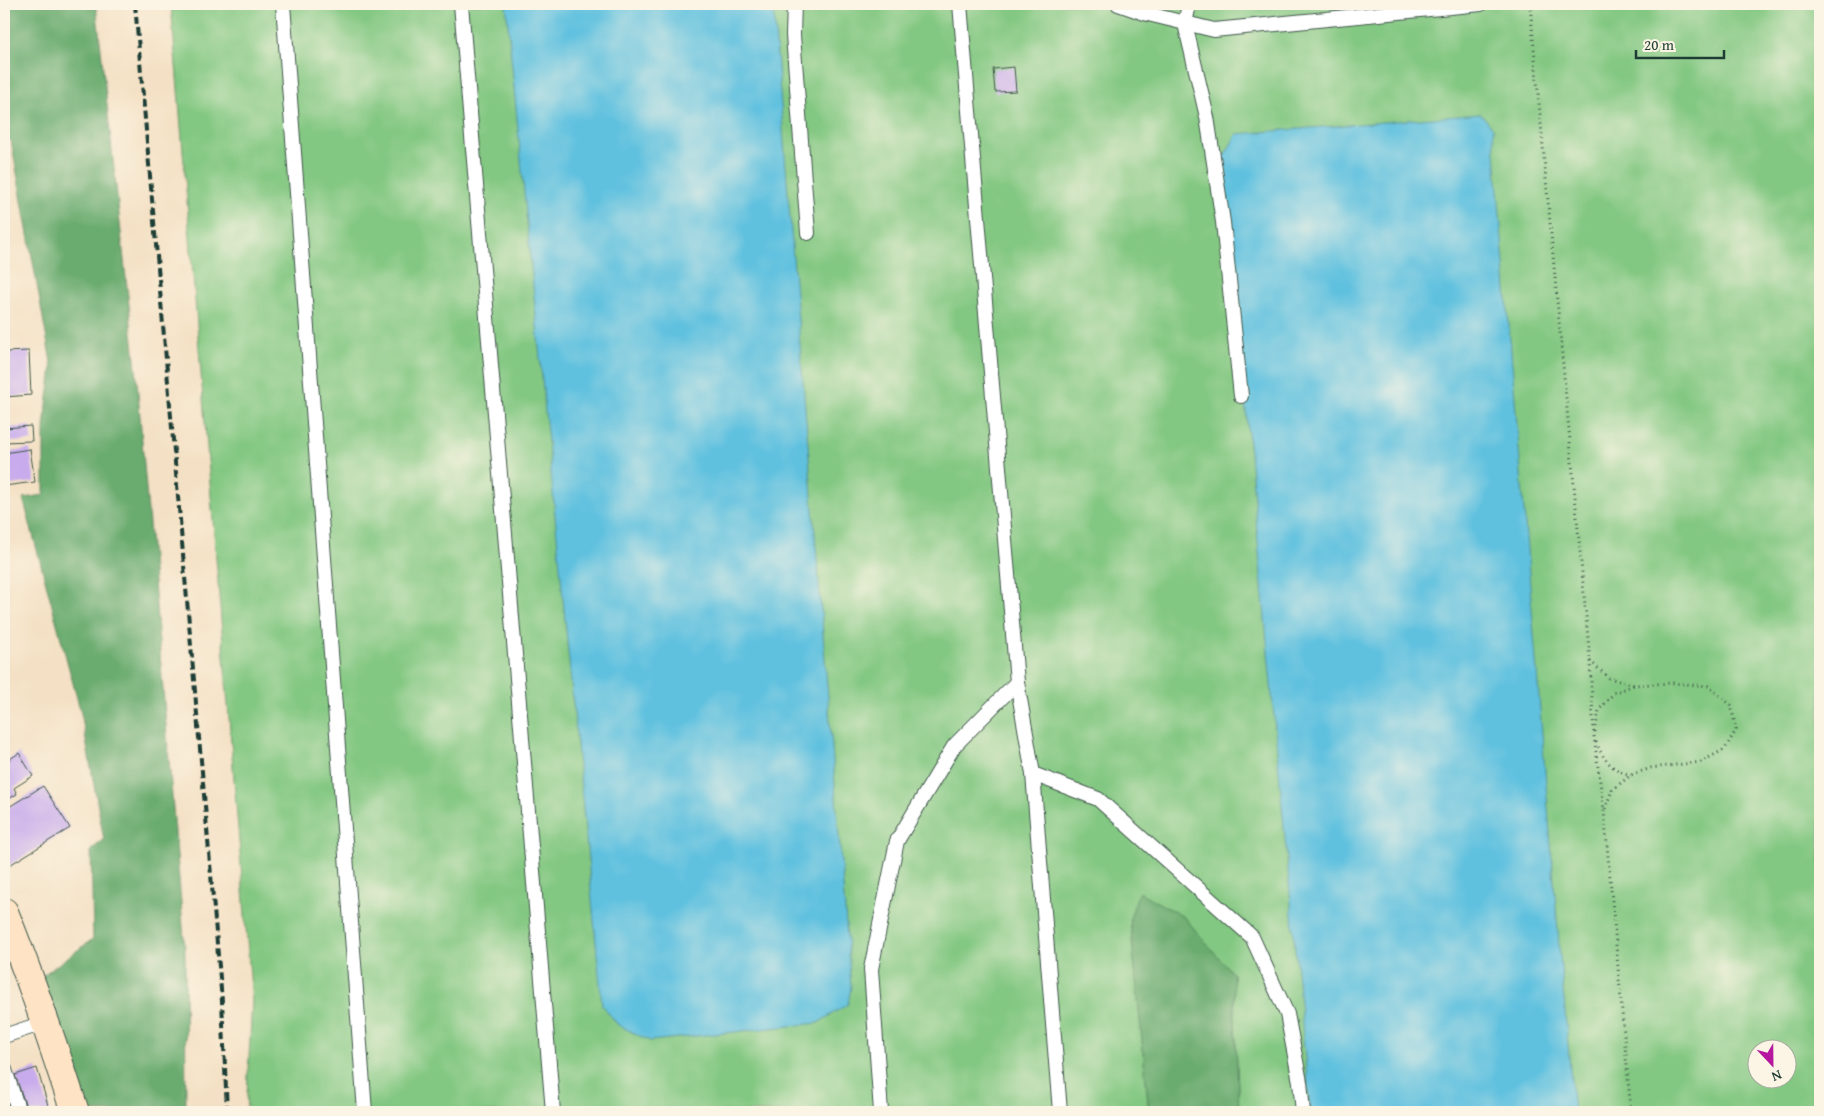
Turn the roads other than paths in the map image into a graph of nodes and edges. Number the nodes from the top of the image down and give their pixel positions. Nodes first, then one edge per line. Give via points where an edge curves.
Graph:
1 (283, 4) edge
2 (460, 4) edge
3 (794, 4) edge
4 (960, 4) edge
5 (1118, 4) edge
6 (1189, 4) edge
7 (1481, 4) edge
8 (1185, 24) junction
9 (808, 232) dead end
10 (1240, 396) dead end
11 (1017, 682) junction
12 (1033, 774) junction
13 (4, 912) edge
14 (46, 1022) junction
15 (4, 1036) edge
16 (4, 1067) edge
17 (18, 1109) dead end
18 (75, 1112) edge
19 (366, 1112) edge
20 (553, 1112) edge
21 (881, 1112) edge
22 (1060, 1112) edge
23 (1303, 1112) edge

1 - 19 lane
2 - 20 lane
3 - 9 lane via 793,35
4 - 11 lane
5 - 8 lane
6 - 8 lane
7 - 8 lane via 1214,30
8 - 10 lane via 1207,117 1223,222
11 - 12 lane
11 - 21 lane via 954,746 897,841 871,969
12 - 22 lane
12 - 23 lane via 1098,799 1252,937 1287,1014
13 - 14 main road
14 - 15 lane
14 - 18 main road
16 - 17 lane

